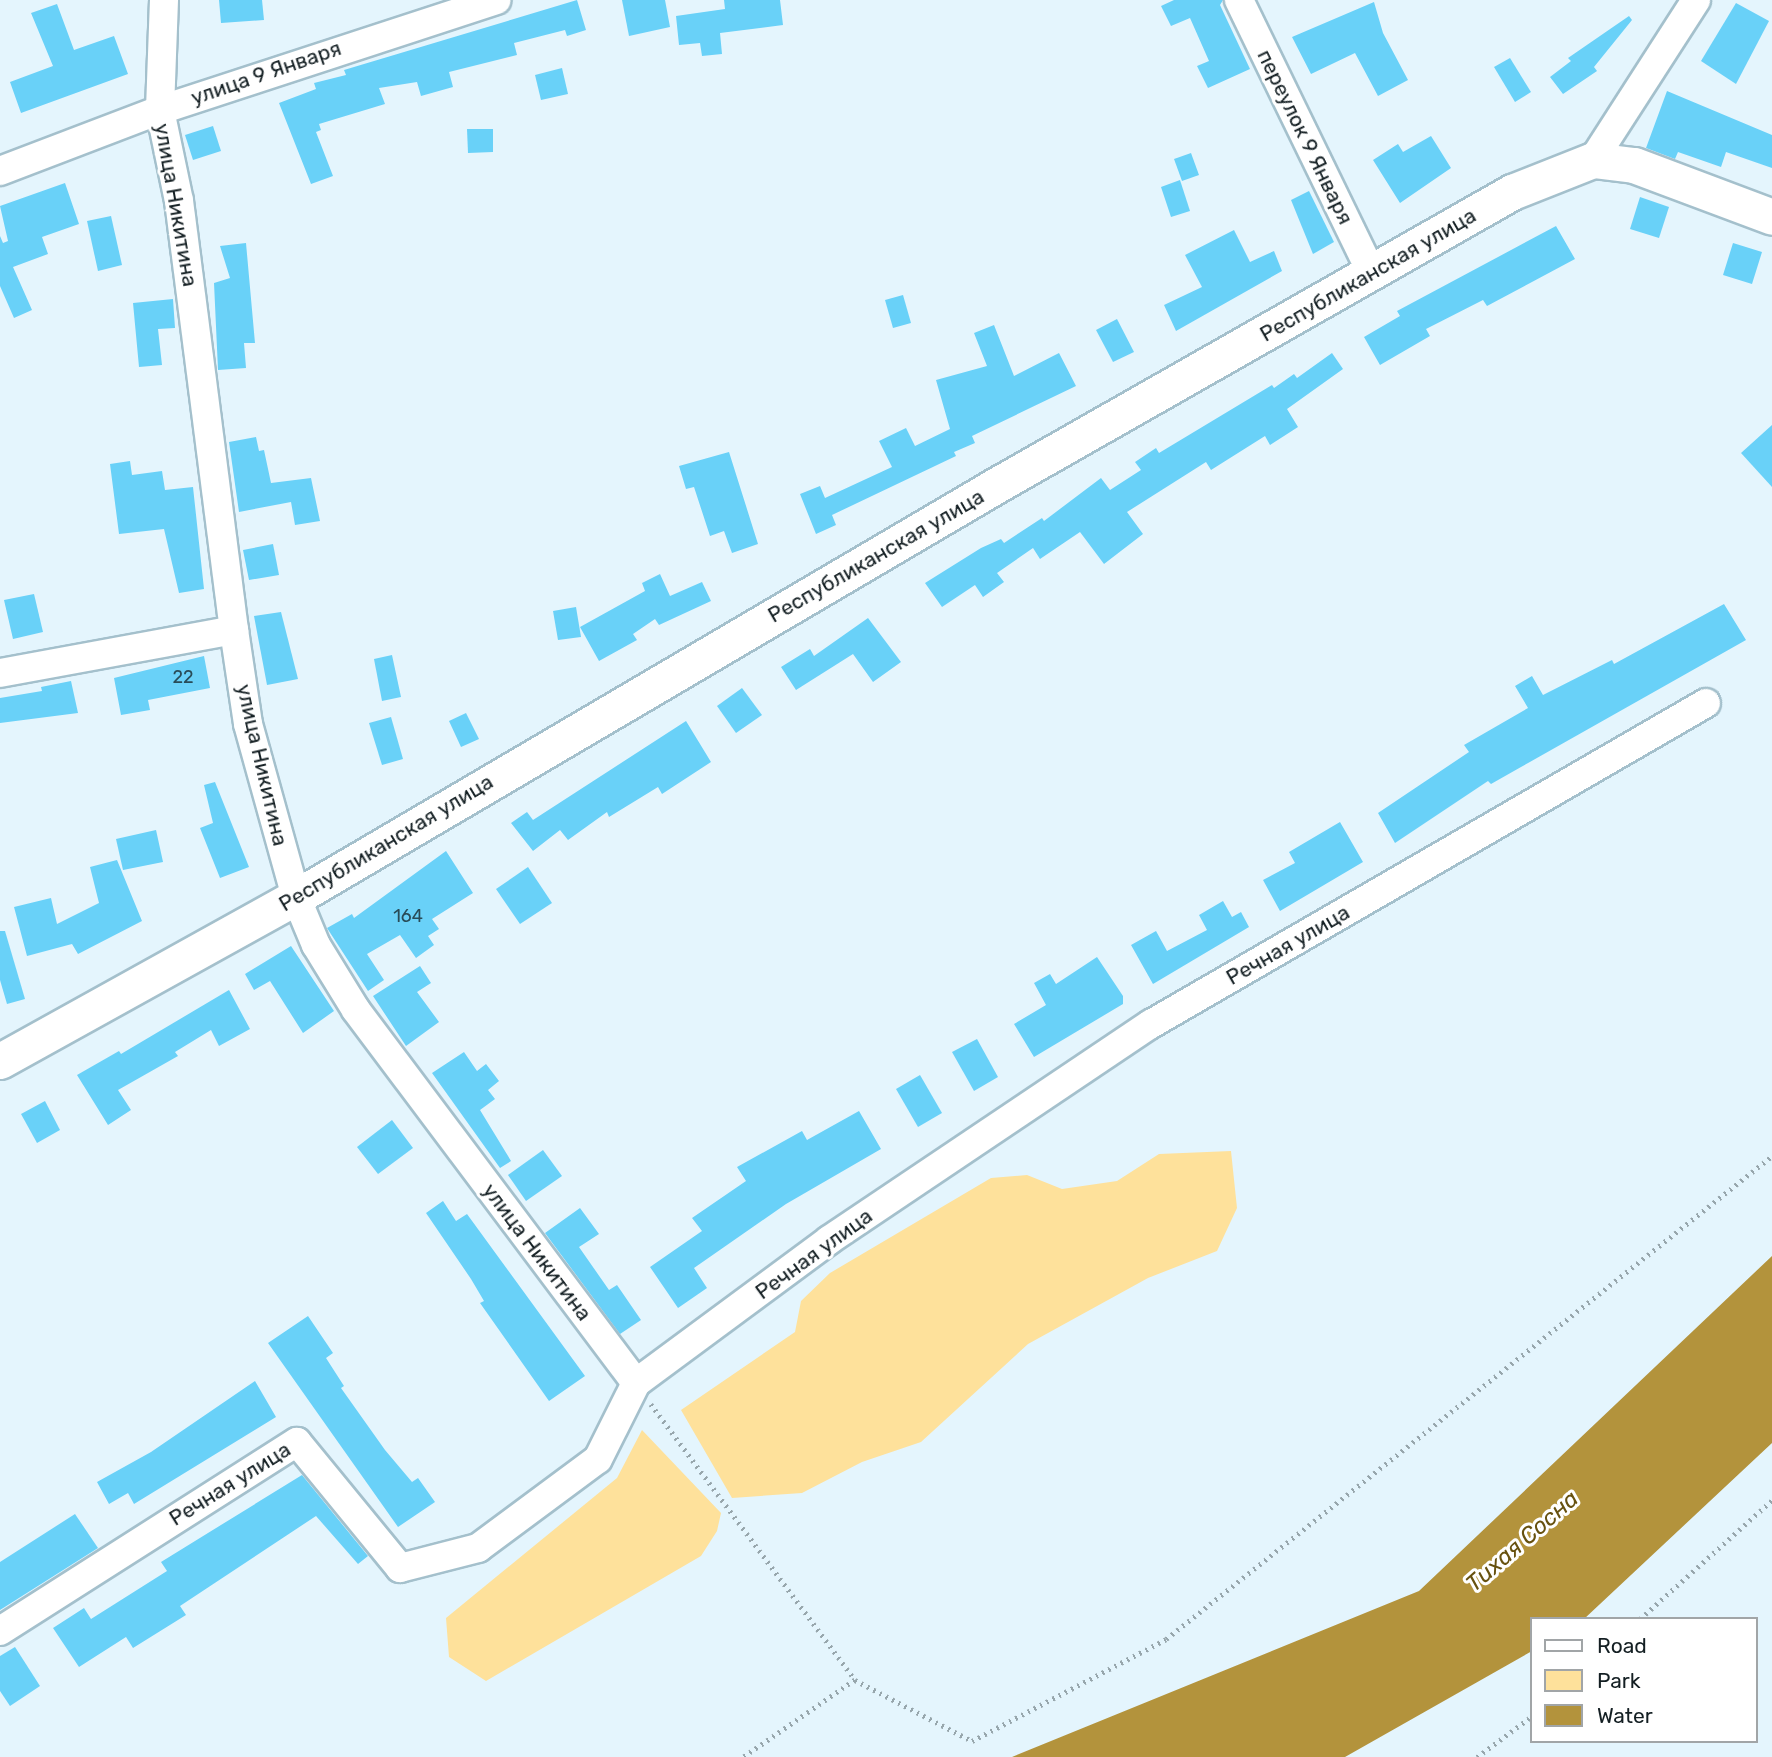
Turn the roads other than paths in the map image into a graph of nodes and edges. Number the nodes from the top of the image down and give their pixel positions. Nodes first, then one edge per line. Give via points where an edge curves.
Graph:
1 (164, 0) edge
2 (497, 0) edge
3 (1238, 0) edge
4 (1696, 0) edge
5 (160, 110) junction
6 (1593, 160) junction
7 (0, 171) edge
8 (1772, 217) edge
9 (1372, 274) junction
10 (234, 630) junction
11 (0, 673) edge
12 (1706, 704) dead end
13 (296, 897) junction
14 (0, 1061) edge
15 (636, 1383) junction
16 (0, 1631) edge

1 - 5 street, улица Никитина
2 - 5 street, улица 9 Января
3 - 9 street, переулок 9 Января
4 - 6 street
5 - 7 street, улица 9 Января
5 - 10 street, улица Никитина via 181,214
6 - 8 street via 1634,165
6 - 9 street, Республиканская улица via 1512,192
9 - 13 street, Республиканская улица via 995,486
10 - 11 street
10 - 13 street, улица Никитина via 248,724
12 - 15 street, Речная улица via 1151,1024 829,1240
13 - 14 street, Республиканская улица
13 - 15 street, улица Никитина via 316,945 356,1010
15 - 16 street, Речная улица via 598,1459 478,1548 400,1568 297,1442

